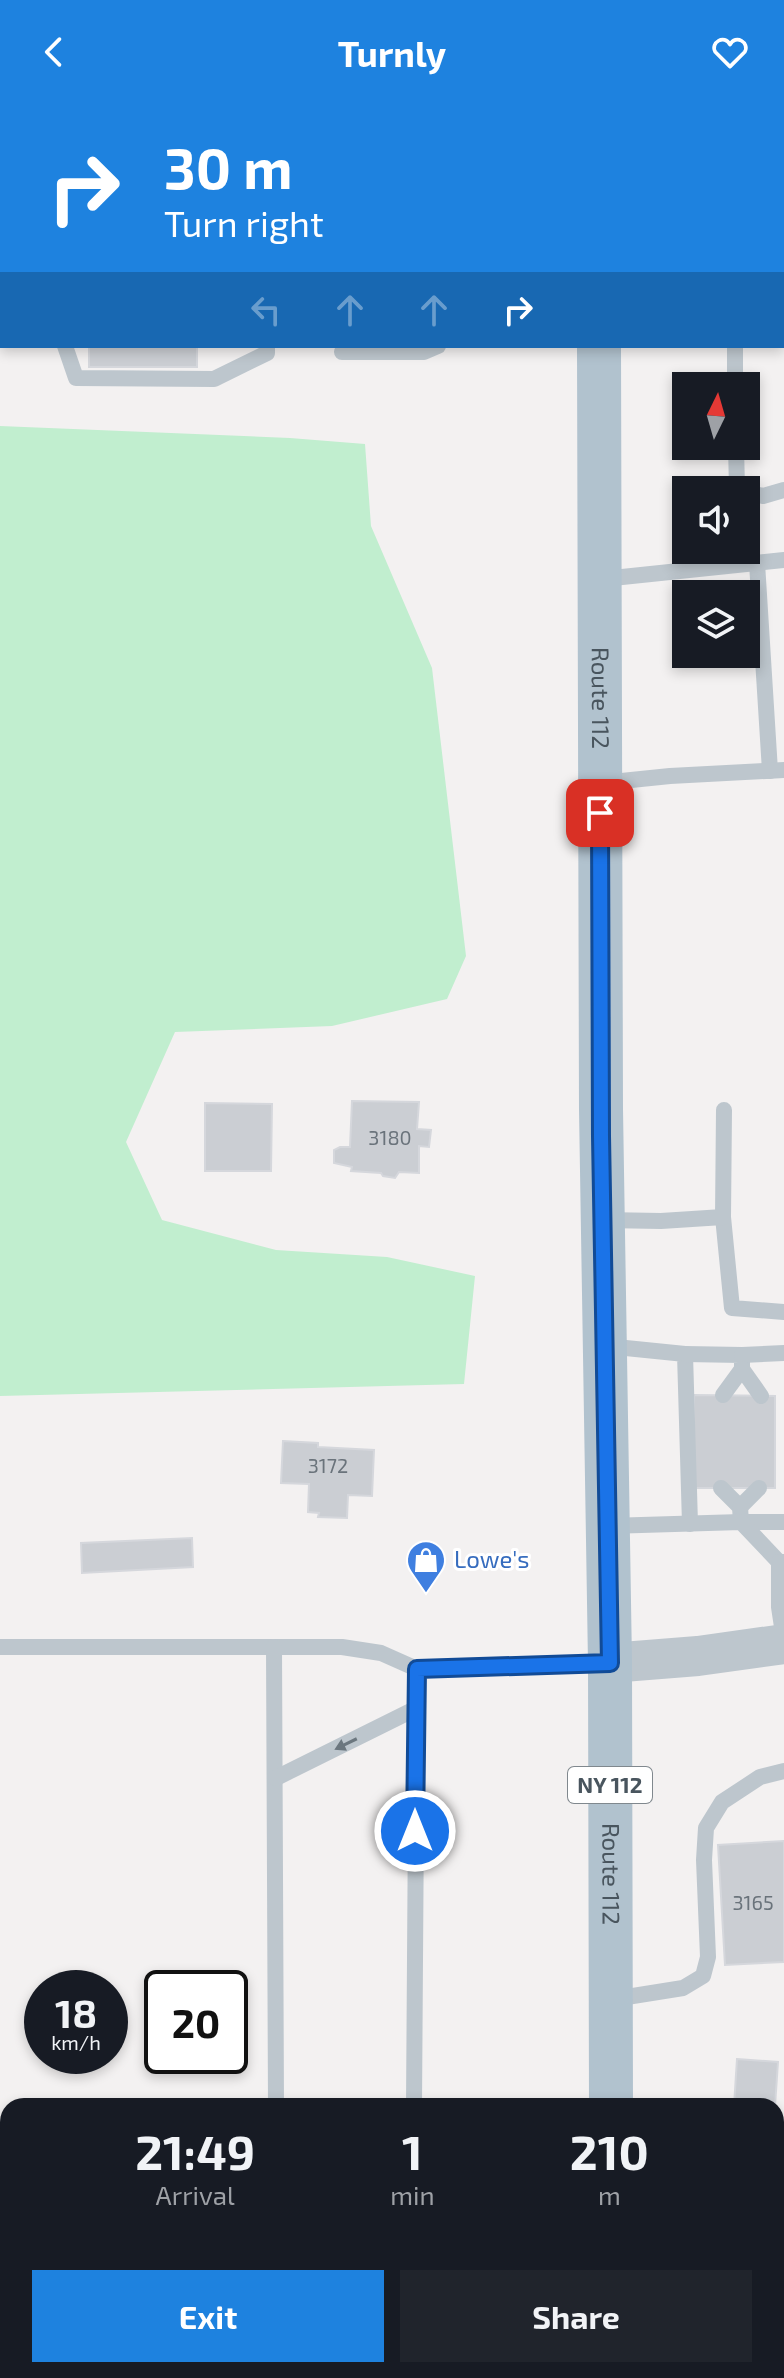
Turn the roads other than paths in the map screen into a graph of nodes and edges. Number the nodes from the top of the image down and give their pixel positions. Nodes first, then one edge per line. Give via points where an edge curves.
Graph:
1 (66, 348) edge
2 (267, 348) edge
3 (433, 348) edge
4 (599, 348) edge
5 (735, 348) edge
6 (342, 352) dead end
7 (735, 372) edge
8 (784, 490) edge
9 (760, 495) edge
10 (784, 560) edge
11 (760, 563) edge
12 (747, 564) edge
13 (757, 564) edge
14 (600, 579) junction
15 (777, 771) edge
16 (600, 784) junction
17 (724, 1110) dead end
18 (723, 1217) junction
19 (602, 1220) junction
20 (784, 1312) edge
21 (604, 1346) junction
22 (784, 1353) edge
23 (685, 1354) junction
24 (742, 1362) junction
25 (723, 1395) dead end
26 (761, 1396) dead end
27 (721, 1488) dead end
28 (759, 1488) dead end
29 (741, 1514) junction
30 (784, 1522) edge
31 (690, 1524) junction
32 (606, 1526) junction
33 (781, 1562) edge
34 (784, 1642) edge
35 (0, 1647) edge
36 (274, 1647) junction
37 (610, 1663) junction
38 (417, 1669) junction
39 (415, 1709) junction
40 (784, 1771) edge
41 (276, 1778) junction
42 (612, 1999) junction
43 (276, 2098) edge
44 (414, 2098) edge
45 (611, 2098) edge

1 - 2 lane via 76,378 214,379 267,353
3 - 6 lane
4 - 14 main road, Route 112 / NY 112
5 - 7 lane
8 - 9 lane
10 - 11 lane
12 - 14 lane
13 - 15 lane
14 - 16 main road, Route 112 / NY 112
15 - 16 lane
16 - 19 main road, Route 112 / NY 112
17 - 18 lane
18 - 19 lane
18 - 20 lane via 732,1308
19 - 21 main road, Route 112 / NY 112
21 - 23 lane
21 - 32 main road, Route 112 / NY 112
22 - 24 lane
23 - 24 lane
23 - 31 lane
24 - 25 lane
24 - 26 lane
27 - 29 lane
28 - 29 lane
29 - 30 lane
29 - 31 lane
29 - 33 lane
31 - 32 lane
32 - 37 main road, Route 112 / NY 112
33 - 34 lane
34 - 37 street
35 - 36 lane
36 - 38 lane via 381,1653
36 - 41 lane
37 - 38 lane
37 - 42 main road, Route 112 / NY 112
38 - 39 lane
39 -> 41 lane
39 - 44 lane
40 - 42 lane via 760,1777 722,1802 706,1828 708,1957 703,1976 683,1988
41 - 43 lane
42 - 45 main road, Route 112 / NY 112

